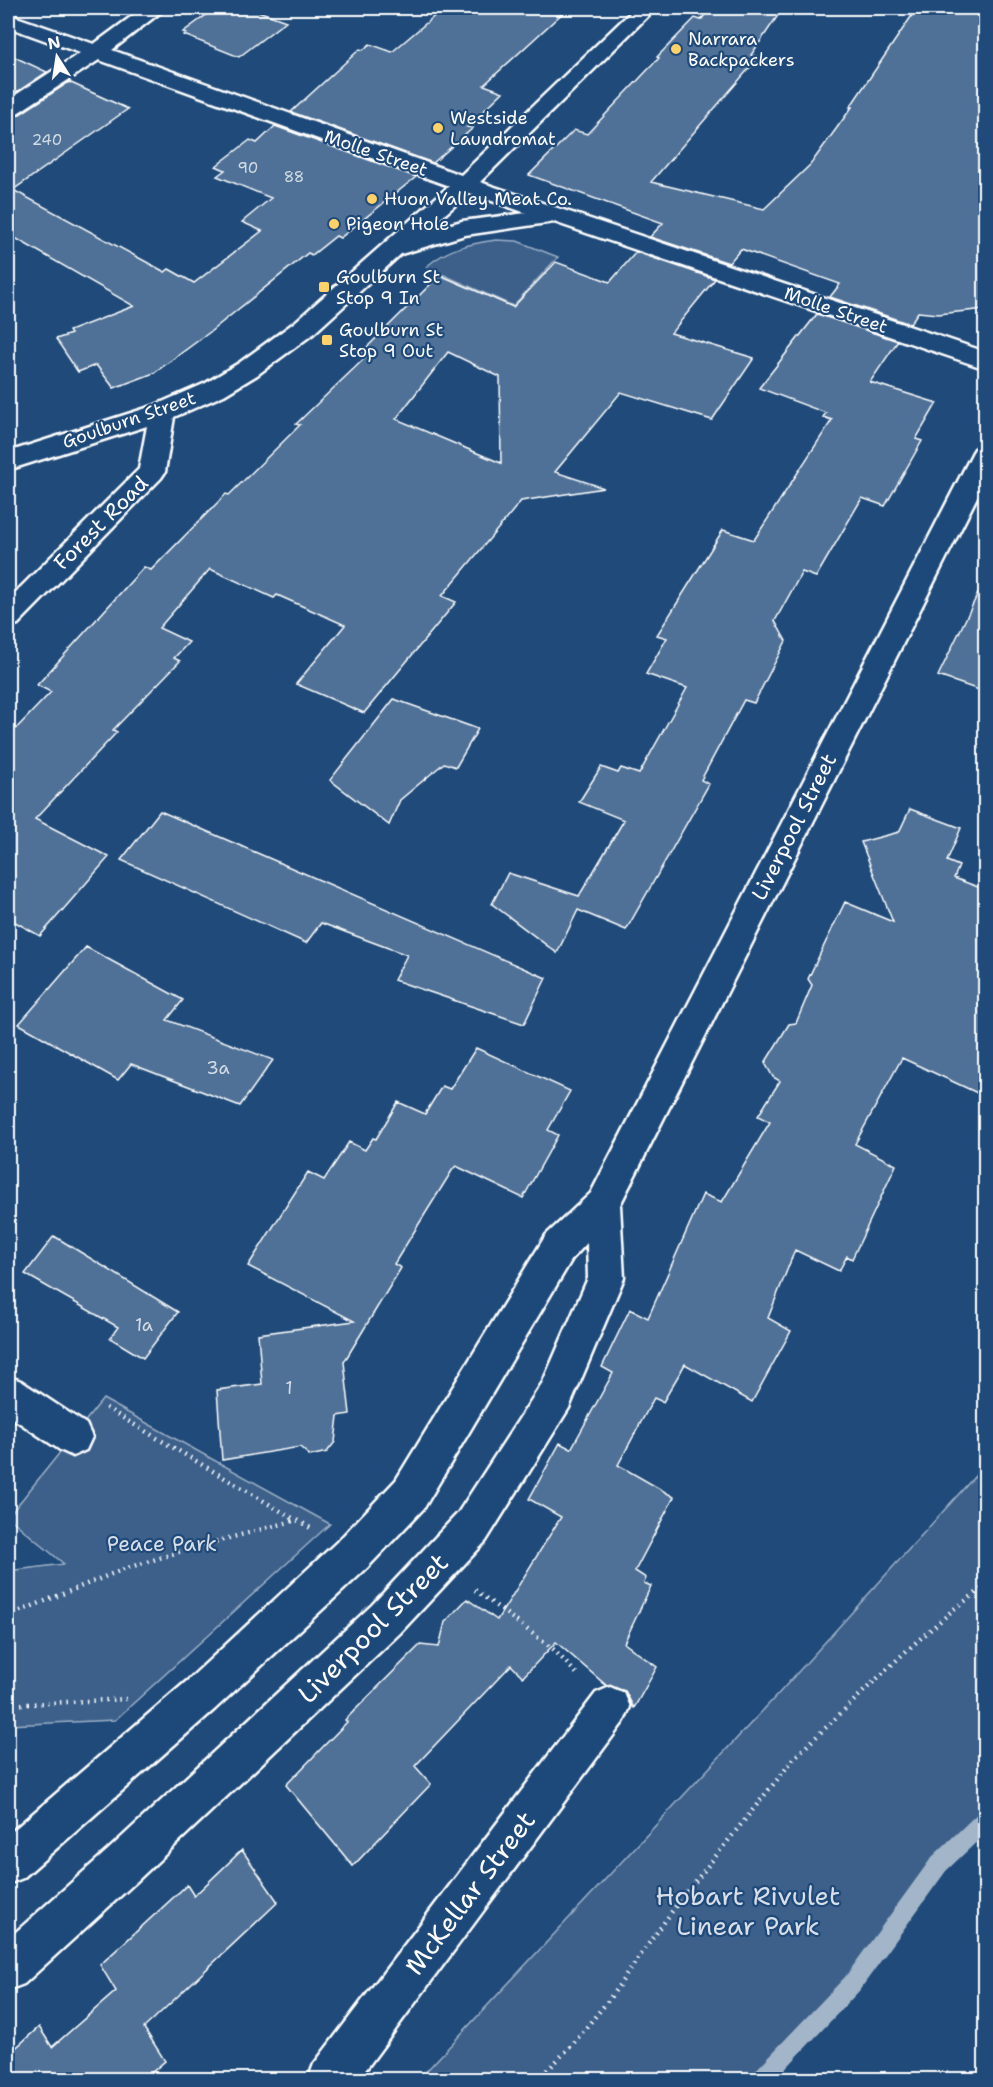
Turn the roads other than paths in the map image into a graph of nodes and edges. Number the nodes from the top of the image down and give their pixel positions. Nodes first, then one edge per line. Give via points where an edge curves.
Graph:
1 (156, 8) edge
2 (646, 8) edge
3 (8, 20) edge
4 (96, 52) junction
5 (8, 109) edge
6 (465, 184) junction
7 (558, 216) junction
8 (392, 250) junction
9 (986, 361) edge
10 (162, 412) junction
11 (986, 452) edge
12 (8, 461) edge
13 (8, 617) edge
14 (603, 1204) junction
15 (8, 1394) edge
16 (73, 1437) road end
17 (610, 1707) road end
18 (8, 1863) edge
19 (8, 1968) edge
20 (330, 2079) edge

1 - 4 street
2 - 6 street, Goulburn Street
3 - 4 street, Molle Street
4 - 5 street
4 - 6 street, Molle Street
6 - 7 street, Molle Street
6 - 8 street, Goulburn Street
7 - 8 street via 462,228
7 - 9 street, Molle Street
8 - 10 street, Goulburn Street via 304,327 248,369 215,389
10 - 12 street, Goulburn Street
10 - 13 street, Forest Road via 152,472
11 - 14 street, Liverpool Street
14 - 18 street, Liverpool Street via 559,1247 410,1494 353,1554
14 - 19 street, Liverpool Street via 606,1278 556,1395 472,1527 386,1619
15 - 16 street
17 - 20 street, McKellar Street

